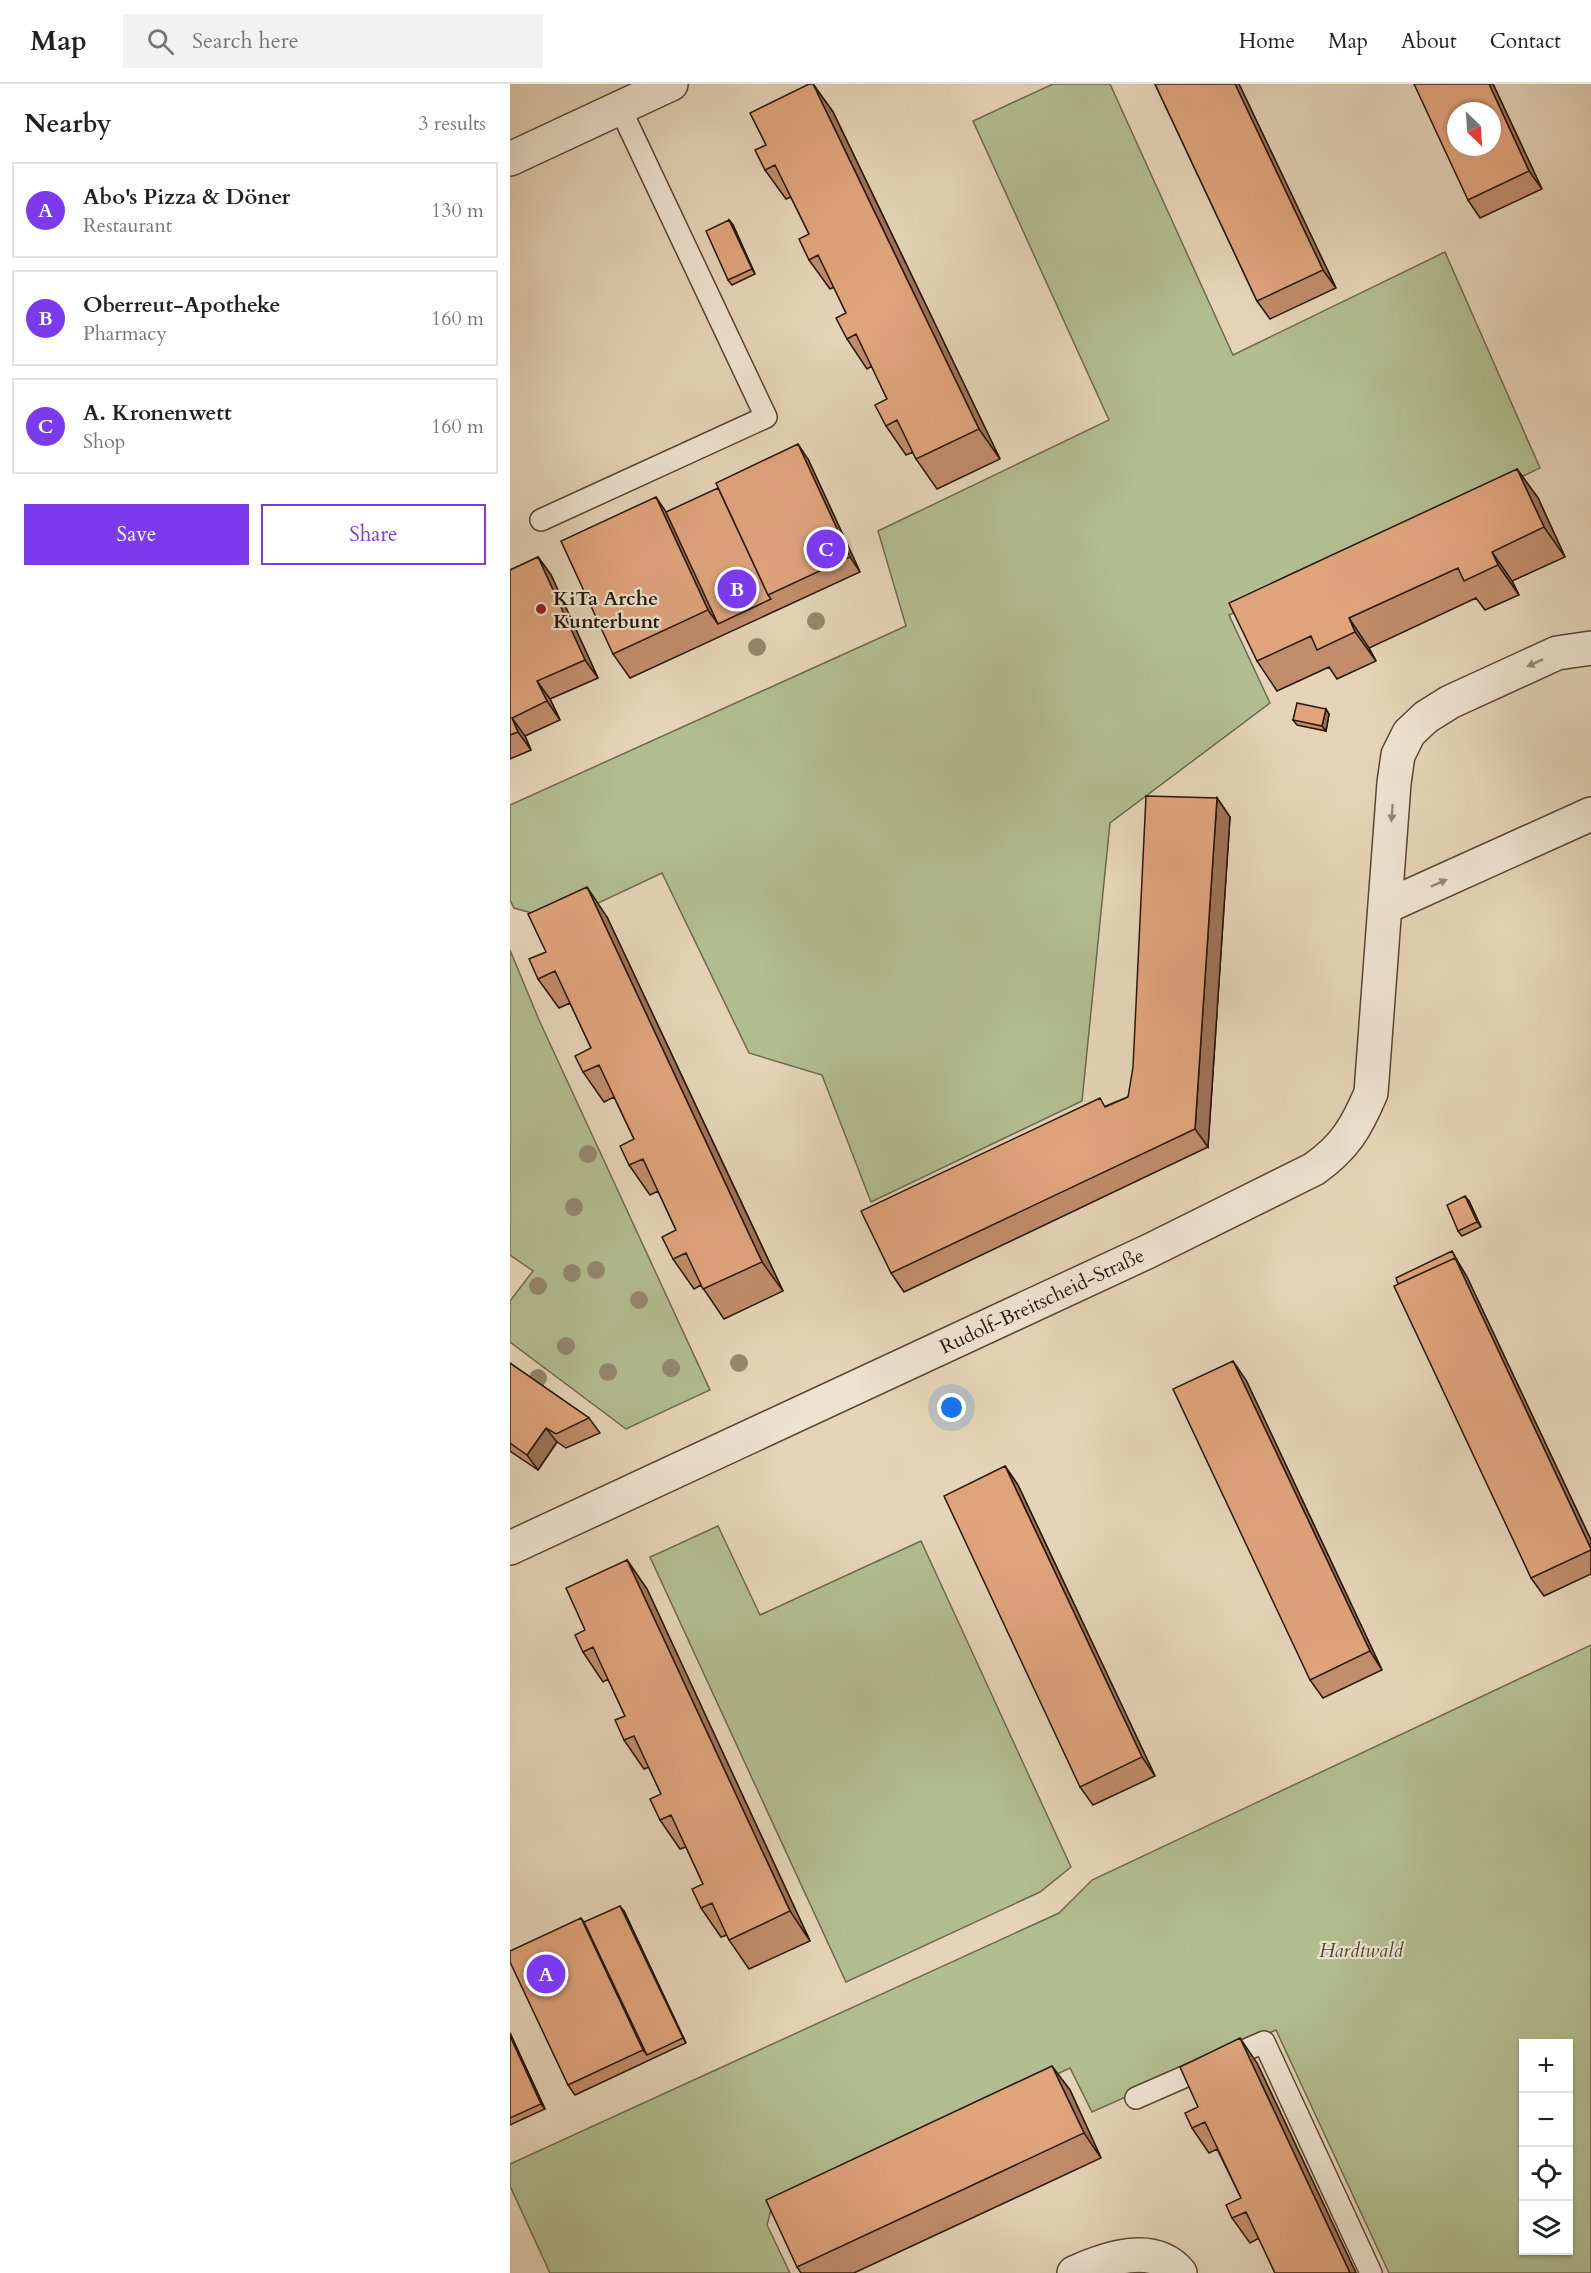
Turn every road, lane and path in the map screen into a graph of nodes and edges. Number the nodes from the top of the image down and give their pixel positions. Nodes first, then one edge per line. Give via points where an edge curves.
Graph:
1 (671, 84) edge
2 (620, 108) junction
3 (510, 159) edge
4 (541, 520) dead end
5 (1591, 648) edge
6 (1591, 814) edge
7 (1385, 907) junction
8 (510, 1548) edge
9 (1136, 2098) dead end
10 (1074, 2273) edge
11 (1180, 2273) edge
12 (1371, 2273) edge

1 - 2 street
2 - 3 street
2 - 4 lane via 766,417
5 -> 7 street, Rudolf-Breitscheid-Straße via 1557,653 1450,702 1409,733 1398,755 1394,783
7 -> 6 street
7 - 8 street, Rudolf-Breitscheid-Straße via 1371,1093 1349,1138 1336,1154 1314,1169 1149,1251
9 - 12 lane via 1264,2042
10 - 11 street via 1122,2255 1163,2260

